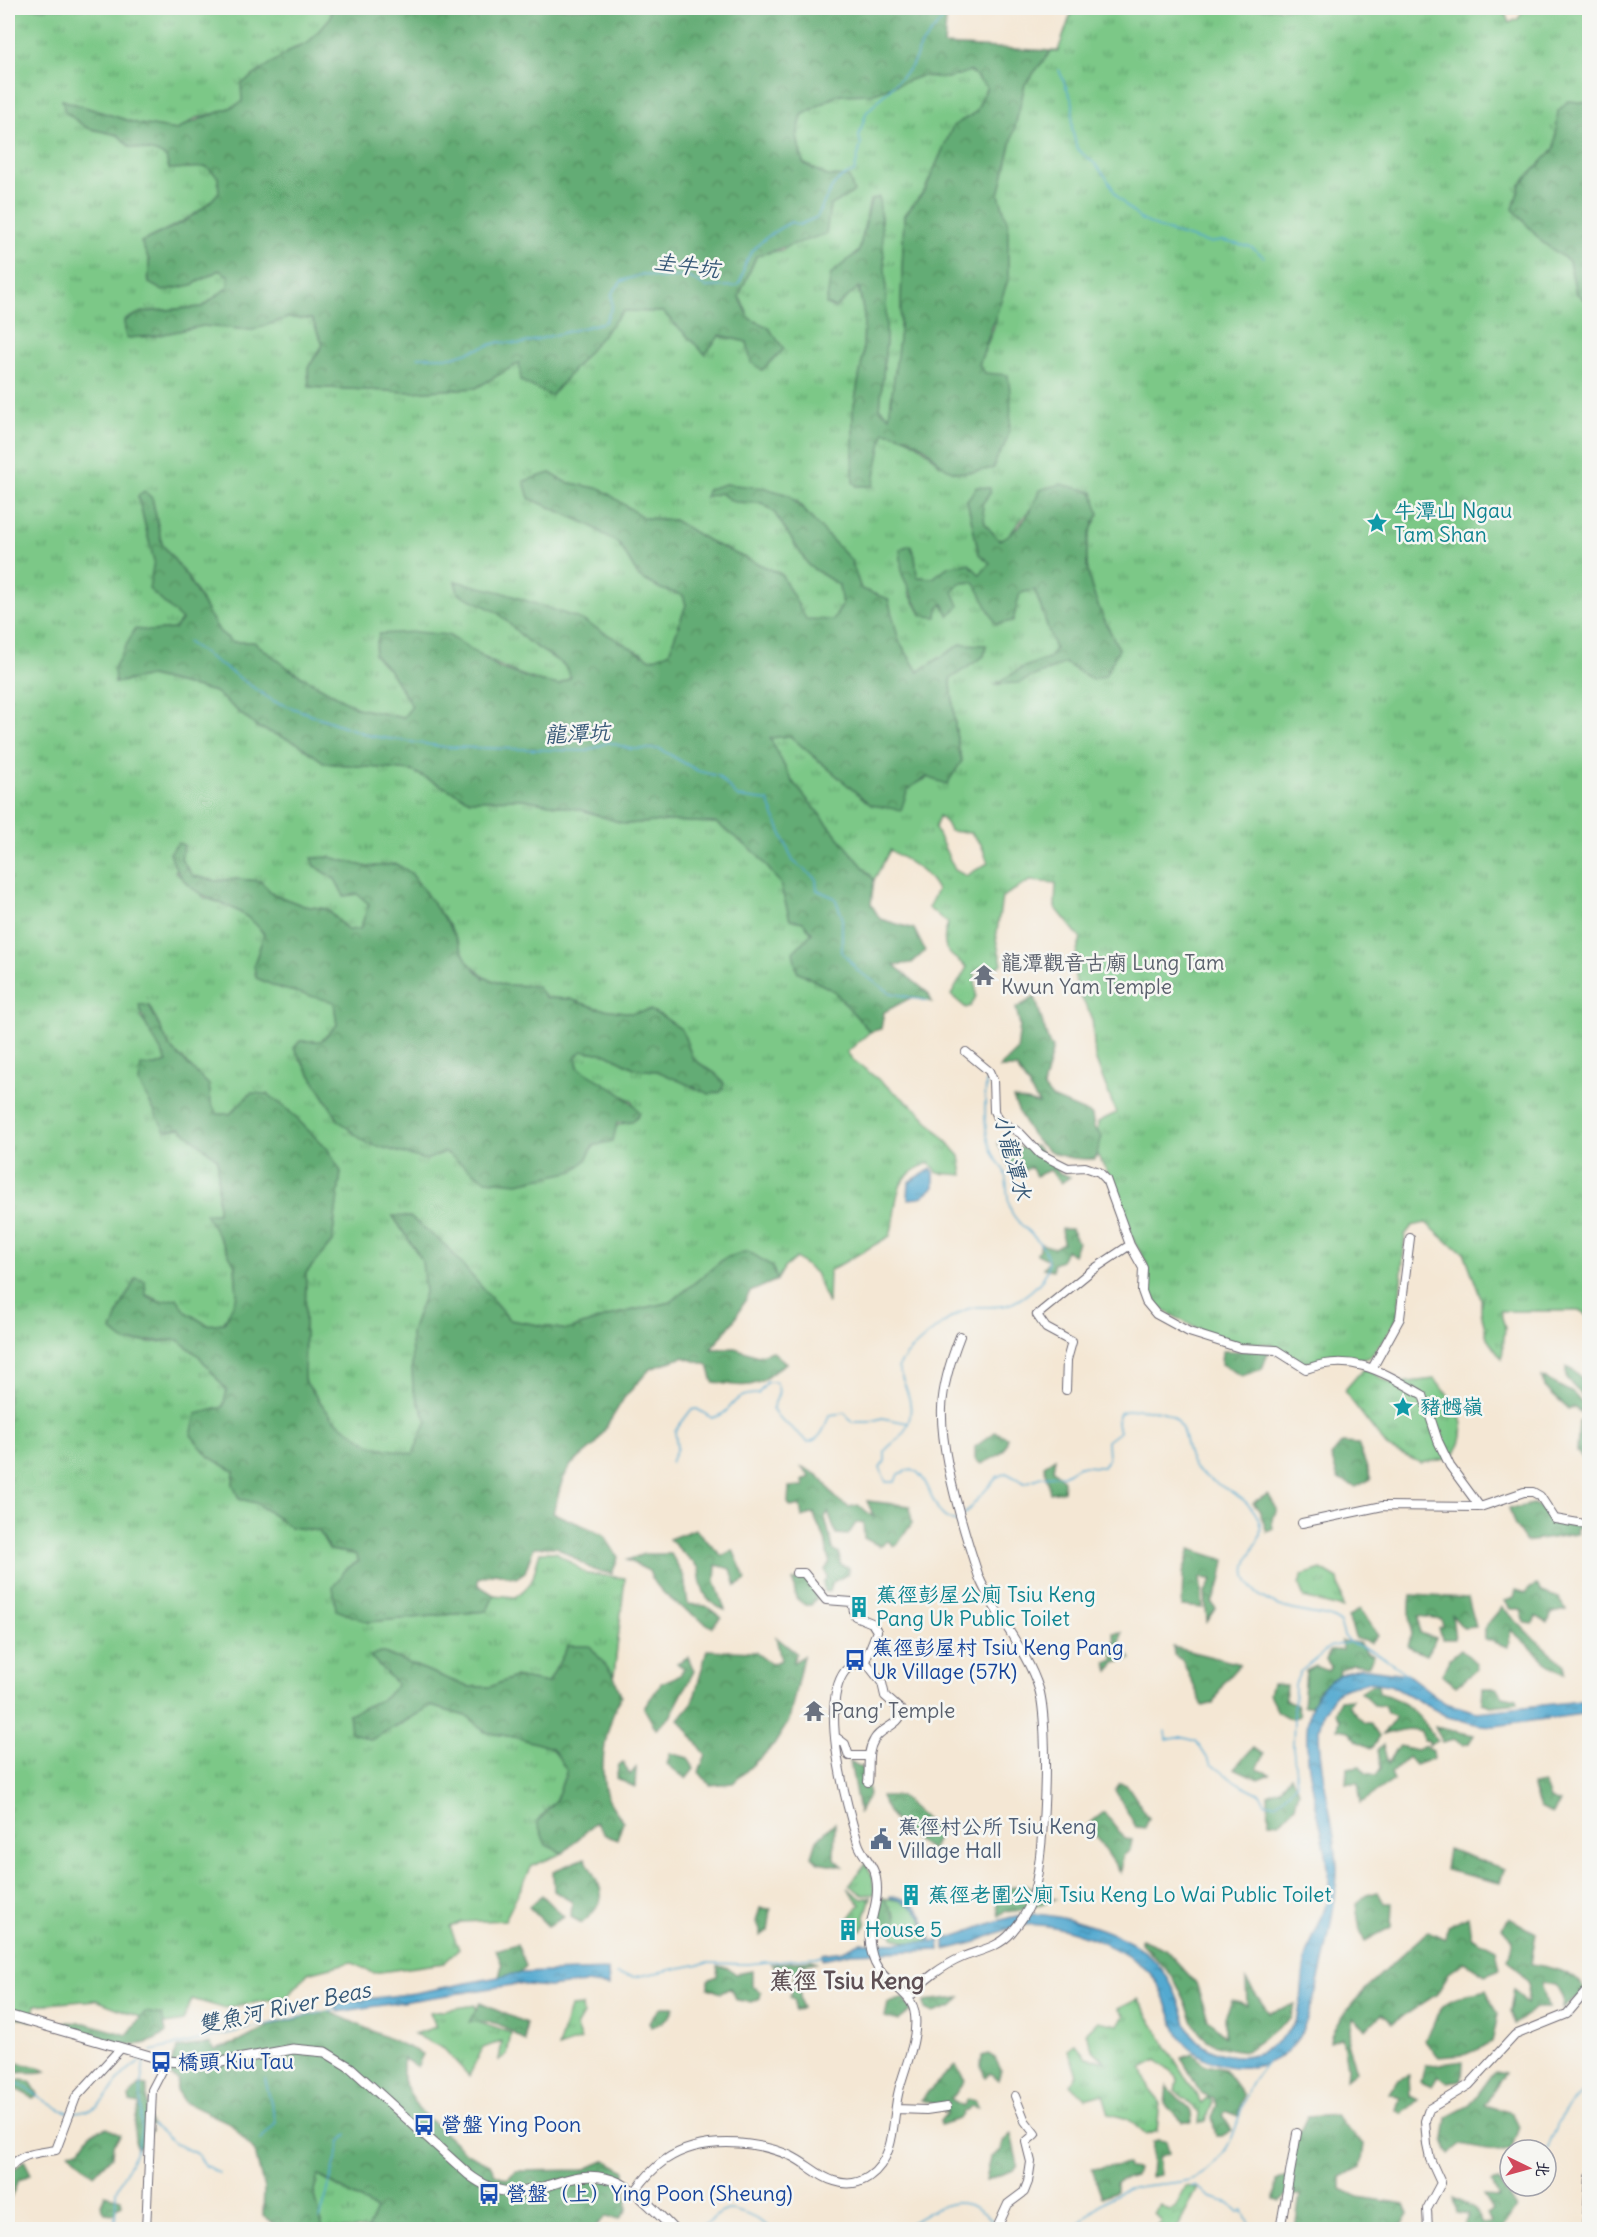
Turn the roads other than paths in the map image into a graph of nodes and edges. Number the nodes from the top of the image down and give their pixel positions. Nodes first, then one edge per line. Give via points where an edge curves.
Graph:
1 (966, 1052) dead end
2 (1410, 1238) dead end
3 (1130, 1245) junction
4 (960, 1336) dead end
5 (1373, 1367) junction
6 (1066, 1390) dead end
7 (1480, 1508) junction
8 (1302, 1523) dead end
9 (1590, 1525) edge
10 (796, 1573) dead end
11 (865, 1660) junction
12 (837, 1738) junction
13 (868, 1756) junction
14 (868, 1782) dead end
15 (1590, 1988) edge
16 (909, 1998) junction
17 (8, 2015) edge
18 (121, 2048) junction
19 (163, 2060) junction
20 (1014, 2096) dead end
21 (947, 2107) dead end
22 (896, 2109) junction
23 (1297, 2133) dead end
24 (8, 2170) edge
25 (1590, 2177) edge
26 (634, 2193) junction
27 (146, 2229) edge
28 (674, 2229) edge
29 (996, 2229) edge
30 (1280, 2229) edge
31 (1428, 2229) edge
32 (1586, 2229) edge

1 - 3 street via 990,1071 998,1120 1020,1133 1040,1154 1068,1168 1085,1167 1099,1172 1106,1179
2 - 5 street via 1400,1318
3 - 5 street via 1143,1268 1142,1291 1146,1302 1156,1314 1189,1332 1240,1348 1276,1350 1306,1369 1335,1361
3 - 6 street via 1090,1271 1037,1315 1046,1328 1072,1342
4 - 16 street via 942,1408 946,1448 964,1526 987,1597 1028,1660 1039,1690 1044,1770 1037,1867 1030,1903 1013,1931 991,1948 951,1963
5 - 7 street via 1423,1395 1450,1466
7 - 8 street via 1383,1506
7 - 9 street via 1533,1492 1555,1519
10 - 11 street via 805,1575 826,1599 852,1602 855,1616 876,1626
11 - 12 street via 852,1666 836,1689
11 - 13 street via 882,1683 885,1696 902,1711 898,1721 879,1732
12 - 13 street via 845,1744 849,1756
12 - 16 street via 858,1844 876,1877 869,1941 872,1955 884,1978
13 - 14 street
15 - 31 street via 1568,2014 1515,2035 1469,2085 1429,2109 1425,2121 1427,2145 1441,2183 1427,2209
16 - 22 street via 915,2026
17 - 18 main road
18 - 19 main road
18 - 24 street via 71,2106 56,2150 27,2154
19 - 26 main road via 210,2064 293,2049 320,2050 351,2068 468,2174 483,2183 527,2192 596,2176
19 - 27 street via 152,2090
20 - 29 street via 1035,2134 1026,2142 1031,2162 1024,2192 1008,2204
21 - 22 street
22 - 26 street via 881,2166 861,2181 835,2182 783,2153 727,2143 673,2155 655,2168
23 - 30 street
25 - 32 street
26 - 28 main road

